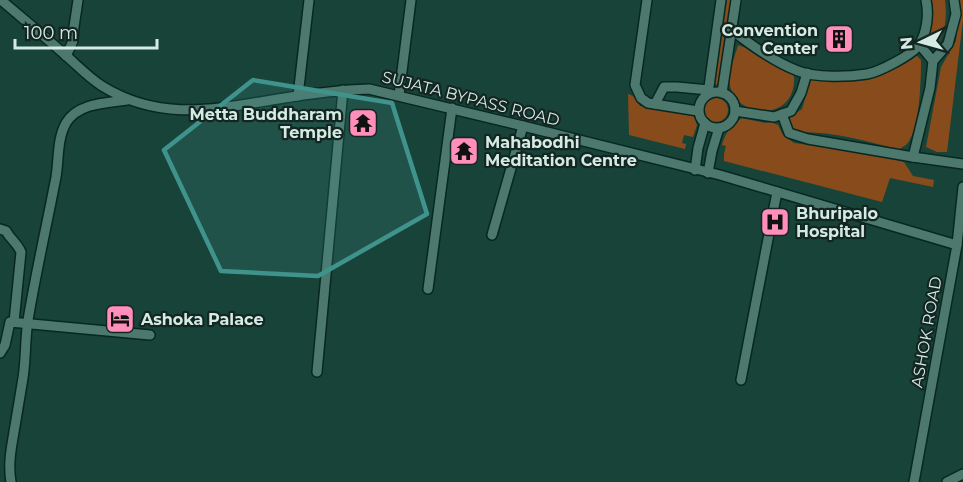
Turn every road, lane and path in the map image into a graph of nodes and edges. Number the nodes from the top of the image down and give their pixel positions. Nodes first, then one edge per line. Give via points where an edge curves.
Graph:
1 (1, 0) edge
2 (78, 0) edge
3 (309, 0) edge
4 (411, 0) edge
5 (647, 0) edge
6 (721, 0) edge
7 (736, 0) edge
8 (926, 0) edge
9 (954, 0) edge
10 (732, 30) junction
11 (919, 44) junction
12 (70, 48) junction
13 (933, 61) junction
14 (807, 73) junction
15 (344, 90) junction
16 (709, 92) junction
17 (722, 93) junction
18 (399, 95) junction
19 (298, 96) junction
20 (127, 100) junction
21 (655, 104) junction
22 (452, 108) junction
23 (698, 111) junction
24 (735, 111) junction
25 (782, 114) junction
26 (705, 123) junction
27 (523, 126) junction
28 (719, 128) junction
29 (913, 158) junction
30 (963, 164) edge
31 (695, 170) junction
32 (708, 173) junction
33 (963, 187) edge
34 (777, 192) junction
35 (961, 224) edge
36 (0, 229) edge
37 (492, 235) dead end
38 (957, 245) junction
39 (428, 289) dead end
40 (14, 322) junction
41 (27, 324) junction
42 (150, 335) dead end
43 (0, 352) edge
44 (317, 372) dead end
45 (741, 380) dead end
46 (0, 453) edge
47 (10, 455) junction
48 (963, 474) edge
49 (11, 482) edge
50 (914, 482) edge
51 (947, 482) edge

1 - 12 street, SUJATA BYPASS ROAD
2 - 12 street
3 - 19 street
4 - 18 street
5 - 21 street via 635,85 641,98
6 - 16 street
7 - 10 street
8 - 11 street via 927,24
9 - 13 street via 956,14 948,44
10 - 14 street via 759,51
10 - 17 street
11 - 13 street
11 - 14 street via 906,56 870,74 833,77
12 - 20 street, SUJATA BYPASS ROAD via 99,84
13 - 29 street
14 - 25 street via 791,111
15 - 18 street, SUJATA BYPASS ROAD via 369,88
15 - 19 street, SUJATA BYPASS ROAD
15 - 44 street
16 - 17 street
16 - 21 street via 664,87
16 - 23 street
17 - 24 street via 732,100
18 - 22 street, SUJATA BYPASS ROAD
19 - 20 street, SUJATA BYPASS ROAD via 197,110 164,109
20 - 41 street via 80,109 65,124
21 - 23 street
22 - 27 street, SUJATA BYPASS ROAD
22 - 39 street
23 - 26 street
24 - 25 street via 774,117
24 - 28 street via 730,122
25 - 29 street via 789,133
26 - 28 street
26 - 31 street
27 - 31 street, SUJATA BYPASS ROAD
27 - 37 street
28 - 32 street
29 - 30 street
31 - 32 street, SUJATA BYPASS ROAD
32 - 34 street, SUJATA BYPASS ROAD
33 - 35 street, ASHOK ROAD
34 - 38 street, SUJATA BYPASS ROAD
34 - 45 street
35 - 38 street, ASHOK ROAD
36 - 40 street via 18,244 21,252
38 - 50 street, ASHOK ROAD
40 - 41 street
40 - 43 street via 10,322
41 - 42 street
41 - 47 street
46 - 47 street
47 - 49 street
48 - 51 street

